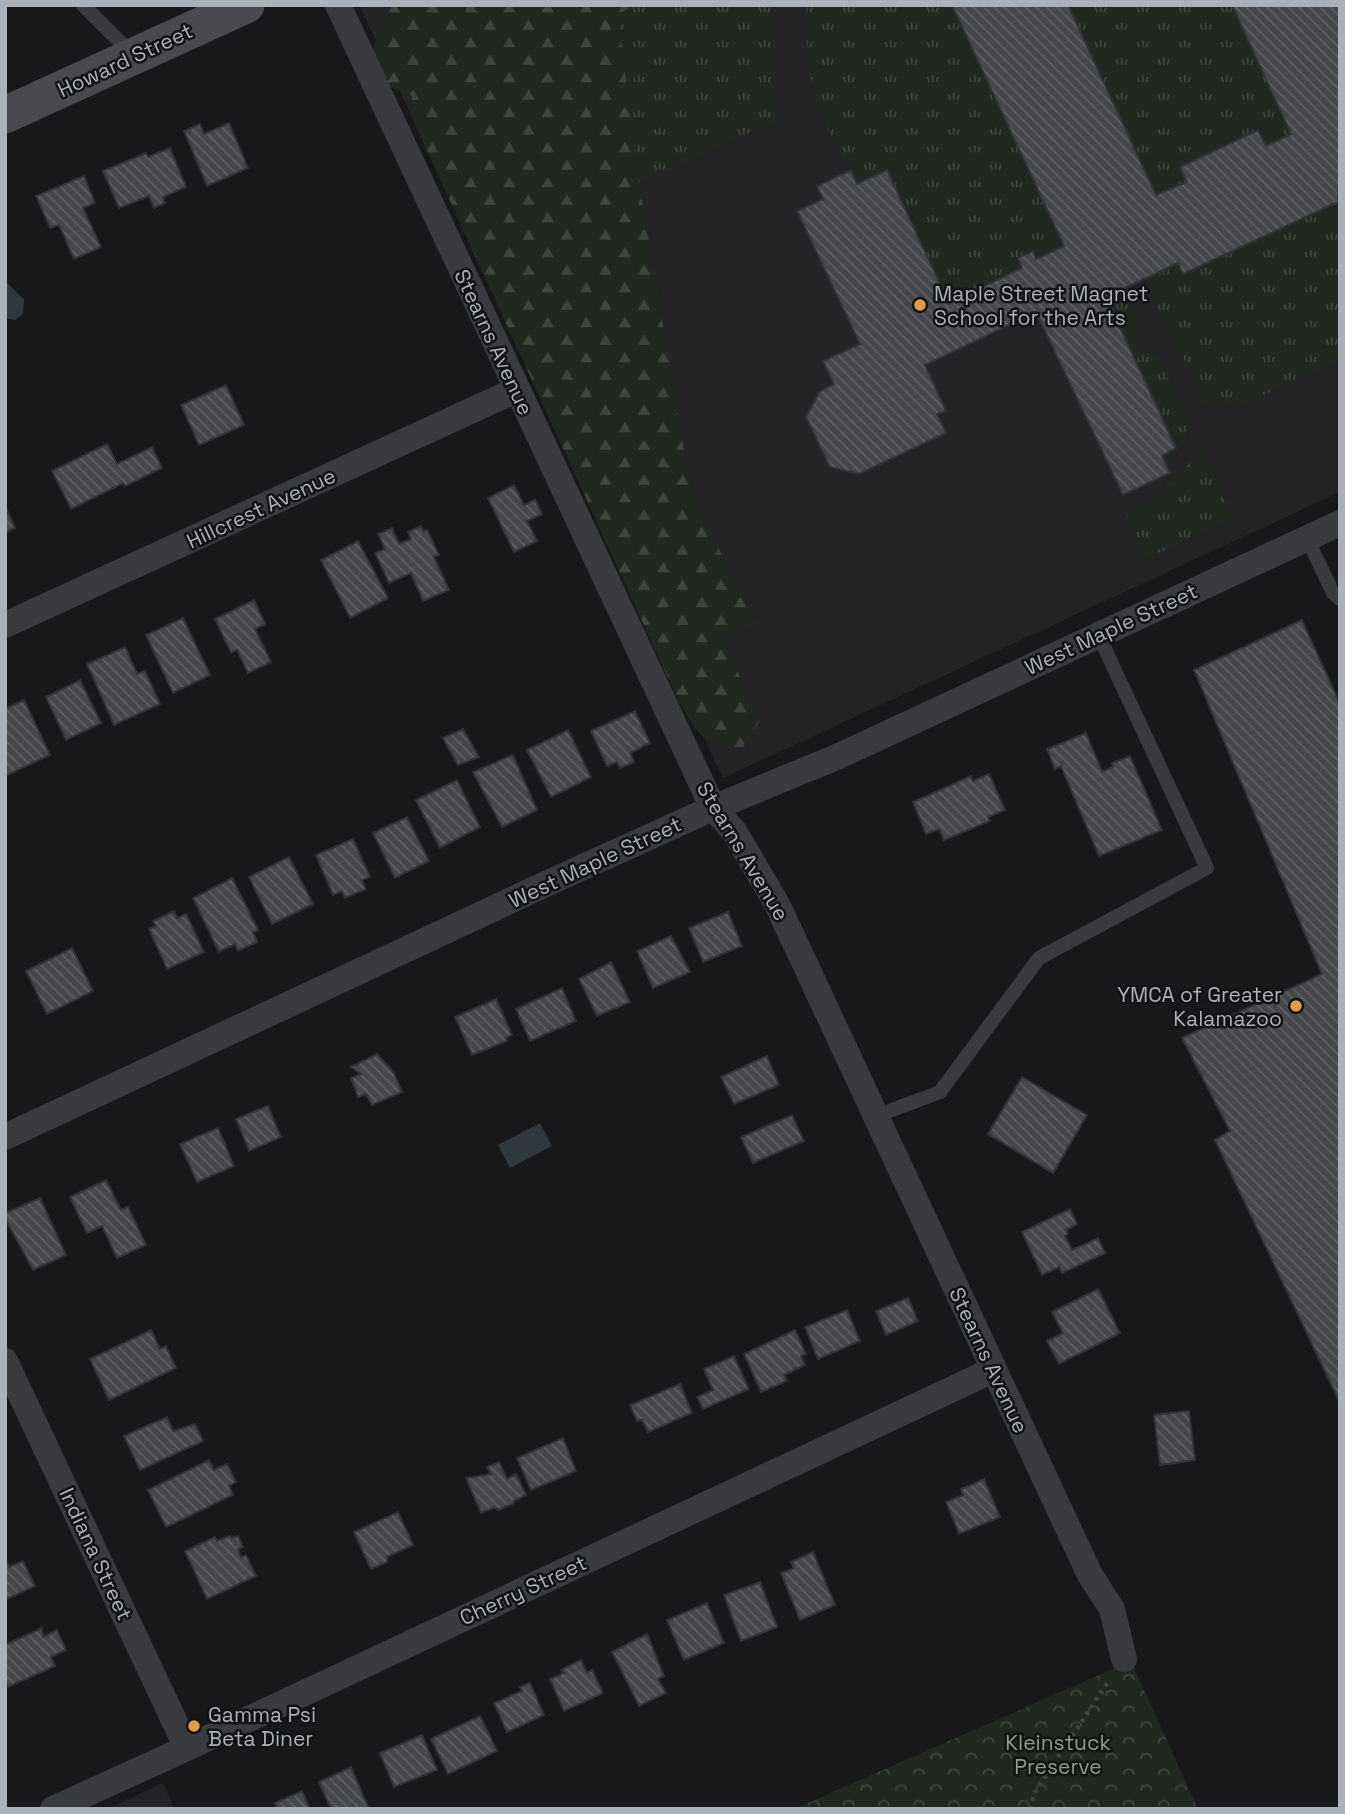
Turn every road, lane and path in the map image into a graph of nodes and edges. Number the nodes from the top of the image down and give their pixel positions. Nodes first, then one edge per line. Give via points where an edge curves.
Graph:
1 (83, 5) edge
2 (246, 5) edge
3 (338, 5) edge
4 (134, 56) junction
5 (5, 115) edge
6 (516, 390) junction
7 (1340, 523) edge
8 (1307, 538) junction
9 (1340, 598) edge
10 (5, 625) edge
11 (1098, 634) junction
12 (713, 808) junction
13 (876, 1116) junction
14 (5, 1137) edge
15 (5, 1361) edge
16 (993, 1370) junction
17 (1124, 1659) joint
18 (187, 1748) junction
19 (52, 1809) edge
20 (1030, 1809) edge

1 - 4 lane
2 - 4 street, Howard Street
3 - 6 street, Stearns Avenue
4 - 5 street, Howard Street
6 - 10 street, Hillcrest Avenue
6 - 12 street, Stearns Avenue
7 - 8 street, West Maple Street
8 - 9 lane via 1333,593
8 - 11 street, West Maple Street
11 - 12 street, West Maple Street via 839,756
11 - 13 lane via 1208,868 1039,958 940,1092
12 - 13 street, Stearns Avenue via 734,831 777,904
12 - 14 street, West Maple Street
13 - 16 street, Stearns Avenue
15 - 18 street, Indiana Street
16 - 17 street, Stearns Avenue via 1090,1575 1112,1609
16 - 18 street, Cherry Street
17 - 20 path via 1035,1792
18 - 19 street, Cherry Street

